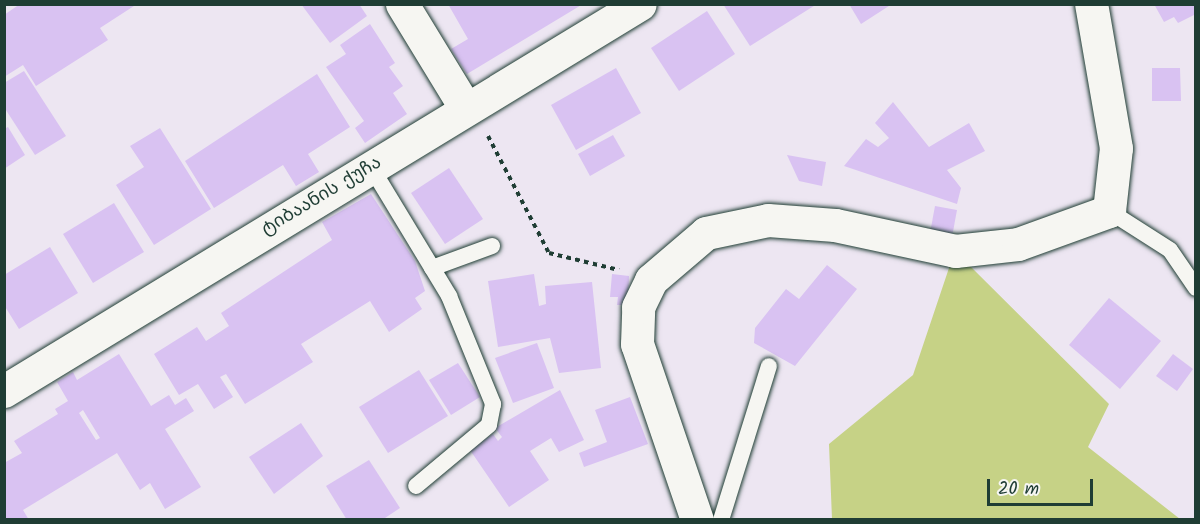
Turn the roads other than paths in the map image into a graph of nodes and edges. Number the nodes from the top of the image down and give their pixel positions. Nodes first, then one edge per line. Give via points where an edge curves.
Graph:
1 (402, 4) edge
2 (640, 4) edge
3 (1091, 4) edge
4 (469, 108) junction
5 (371, 167) junction
6 (1109, 211) junction
7 (492, 246) dead end
8 (432, 268) junction
9 (1196, 288) edge
10 (769, 366) dead end
11 (4, 391) edge
12 (416, 486) dead end
13 (697, 519) edge
14 (721, 519) edge

1 - 4 street
2 - 4 street, ტიბაანის ქუჩა
3 - 6 street via 1116,148
4 - 5 street, ტიბაანის ქუჩა
5 - 8 lane
5 - 11 street, ტიბაანის ქუჩა
6 - 9 lane via 1170,250
6 - 13 street via 1018,244 955,251 835,225 768,220 706,233 651,280 638,306 637,344
7 - 8 lane
8 - 12 lane via 449,296 494,412 489,425
10 - 14 lane

